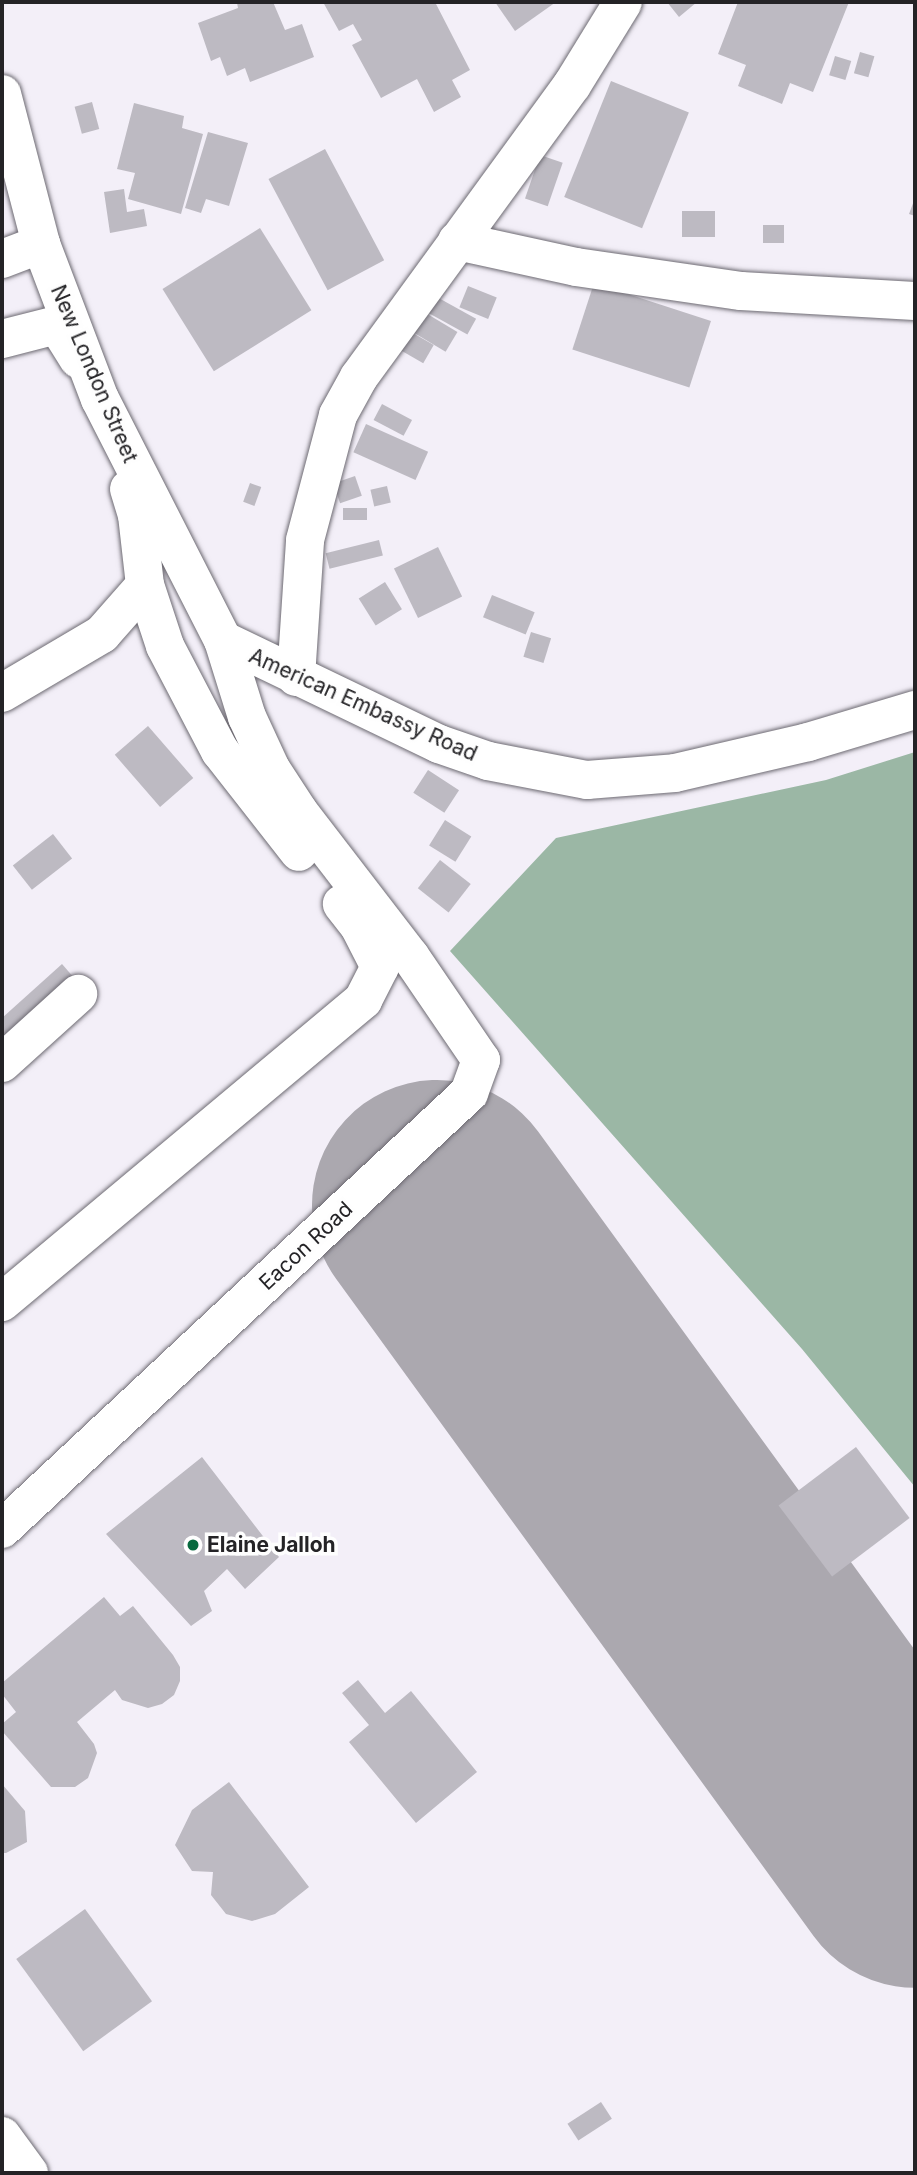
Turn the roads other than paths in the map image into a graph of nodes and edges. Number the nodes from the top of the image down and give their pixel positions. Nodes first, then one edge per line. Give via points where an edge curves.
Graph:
1 (623, 2) edge
2 (2, 94) edge
3 (457, 241) junction
4 (41, 244) junction
5 (2, 259) edge
6 (915, 301) edge
7 (2, 339) edge
8 (145, 585) junction
9 (223, 640) junction
10 (296, 677) junction
11 (2, 693) edge
12 (915, 710) edge
13 (395, 962) junction
14 (78, 994) dead end
15 (2, 1063) edge
16 (2, 1303) edge
17 (2, 1529) edge
18 (2, 2136) edge
19 (29, 2173) edge

1 - 3 street via 572,85
2 - 4 street, New London Street
3 - 6 street via 576,267 741,292
3 - 10 street via 359,377 338,415 305,540
4 - 5 street
4 - 9 street, New London Street via 100,398
7 - 8 street via 57,325 93,384 138,515
8 - 11 street via 102,634
8 - 13 street via 165,646 220,751 359,926
9 - 10 street, American Embassy Road
9 - 13 street, New London Street via 247,717 271,769
10 - 12 street, American Embassy Road via 398,726 488,761 587,780 675,772 808,742
13 - 16 street via 363,1000
13 - 17 street, Eacon Road via 481,1060 470,1093
14 - 15 street
18 - 19 street

